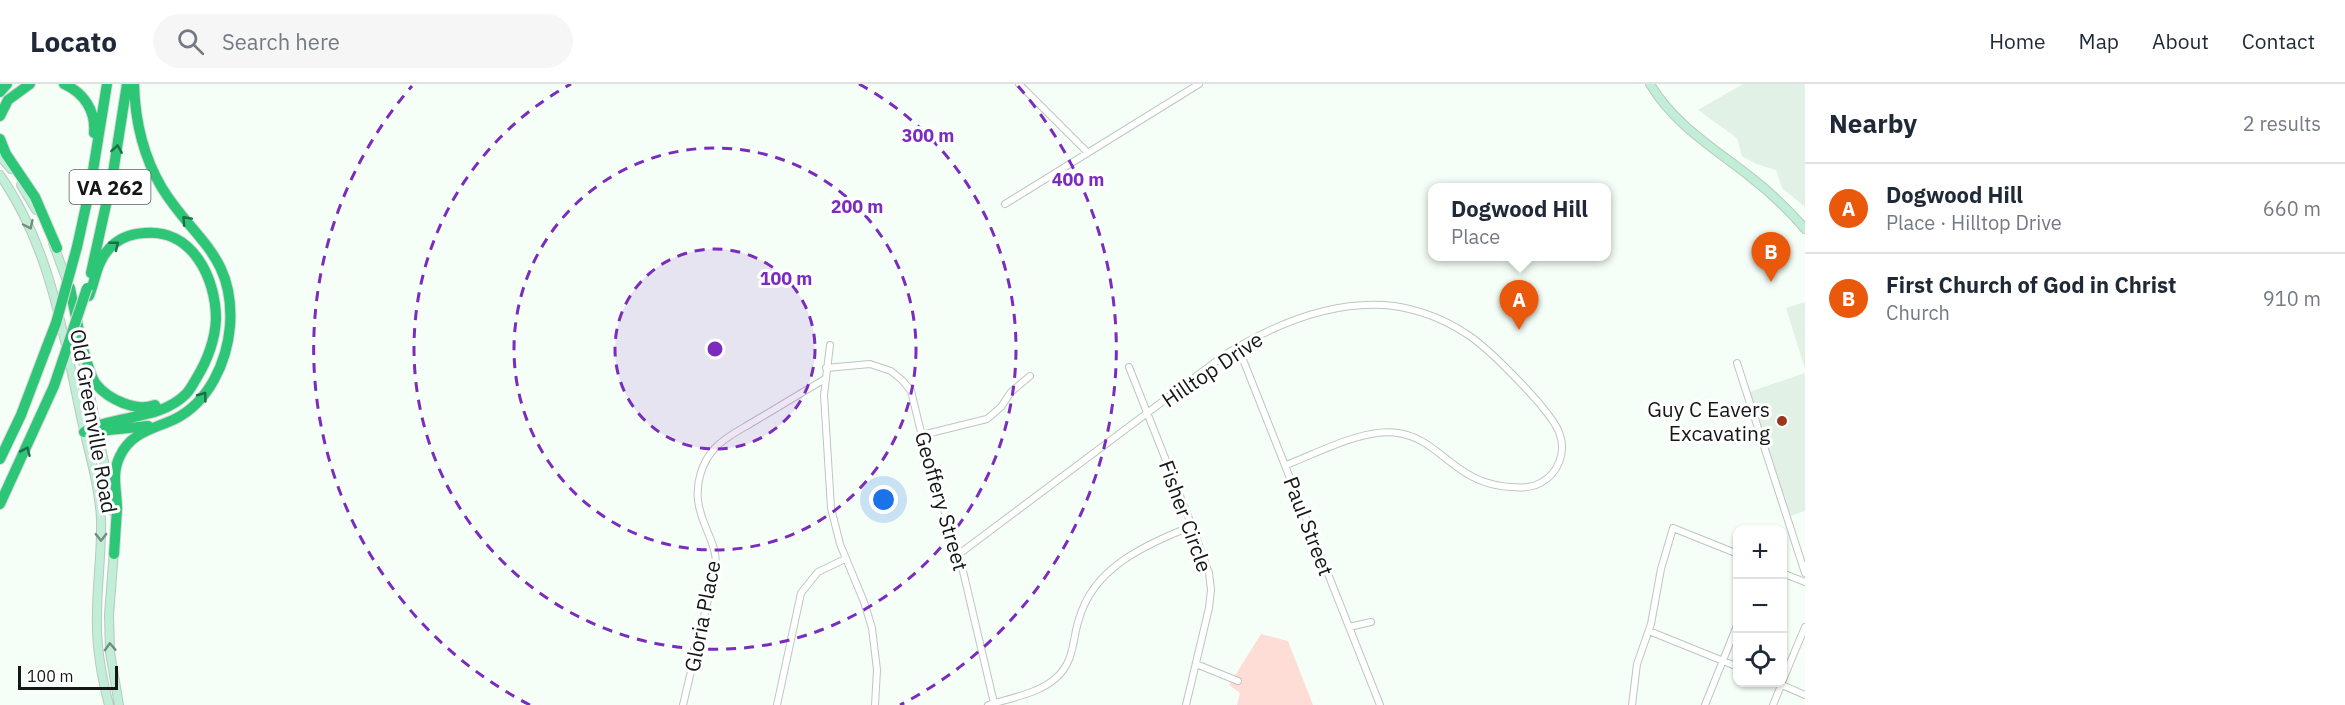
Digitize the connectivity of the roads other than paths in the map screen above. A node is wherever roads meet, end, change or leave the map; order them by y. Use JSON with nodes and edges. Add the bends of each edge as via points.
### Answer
{"nodes":[{"id":1,"x":7,"y":84,"type":"edge"},
{"id":2,"x":30,"y":84,"type":"edge"},
{"id":3,"x":64,"y":84,"type":"edge"},
{"id":4,"x":107,"y":84,"type":"edge"},
{"id":5,"x":127,"y":84,"type":"edge"},
{"id":6,"x":134,"y":84,"type":"edge"},
{"id":7,"x":1019,"y":84,"type":"edge"},
{"id":8,"x":1199,"y":84,"type":"edge"},
{"id":9,"x":1650,"y":84,"type":"edge"},
{"id":10,"x":3,"y":100,"type":"edge"},
{"id":11,"x":0,"y":116,"type":"edge"},
{"id":12,"x":0,"y":139,"type":"edge"},
{"id":13,"x":1088,"y":153,"type":"junction"},
{"id":14,"x":0,"y":156,"type":"edge"},
{"id":15,"x":0,"y":175,"type":"edge"},
{"id":16,"x":1005,"y":204,"type":"dead end"},
{"id":17,"x":1805,"y":229,"type":"edge"},
{"id":18,"x":81,"y":231,"type":"junction"},
{"id":19,"x":57,"y":248,"type":"junction"},
{"id":20,"x":70,"y":288,"type":"junction"},
{"id":21,"x":88,"y":292,"type":"junction"},
{"id":22,"x":76,"y":326,"type":"junction"},
{"id":23,"x":830,"y":345,"type":"dead end"},
{"id":24,"x":1238,"y":347,"type":"junction"},
{"id":25,"x":1737,"y":363,"type":"dead end"},
{"id":26,"x":1129,"y":367,"type":"dead end"},
{"id":27,"x":826,"y":368,"type":"junction"},
{"id":28,"x":200,"y":372,"type":"junction"},
{"id":29,"x":1030,"y":376,"type":"dead end"},
{"id":30,"x":825,"y":379,"type":"junction"},
{"id":31,"x":1147,"y":413,"type":"junction"},
{"id":32,"x":154,"y":426,"type":"junction"},
{"id":33,"x":96,"y":429,"type":"junction"},
{"id":34,"x":84,"y":432,"type":"junction"},
{"id":35,"x":922,"y":435,"type":"junction"},
{"id":36,"x":0,"y":459,"type":"edge"},
{"id":37,"x":1286,"y":465,"type":"junction"},
{"id":38,"x":0,"y":504,"type":"edge"},
{"id":39,"x":1192,"y":526,"type":"junction"},
{"id":40,"x":1733,"y":552,"type":"edge"},
{"id":41,"x":114,"y":554,"type":"junction"},
{"id":42,"x":958,"y":555,"type":"junction"},
{"id":43,"x":845,"y":559,"type":"junction"},
{"id":44,"x":1805,"y":573,"type":"edge"},
{"id":45,"x":1787,"y":575,"type":"edge"},
{"id":46,"x":1805,"y":582,"type":"edge"},
{"id":47,"x":1371,"y":622,"type":"dead end"},
{"id":48,"x":1349,"y":627,"type":"junction"},
{"id":49,"x":1805,"y":627,"type":"edge"},
{"id":50,"x":1649,"y":631,"type":"junction"},
{"id":51,"x":1733,"y":633,"type":"edge"},
{"id":52,"x":1722,"y":660,"type":"junction"},
{"id":53,"x":1196,"y":664,"type":"junction"},
{"id":54,"x":1733,"y":665,"type":"edge"},
{"id":55,"x":1787,"y":667,"type":"edge"},
{"id":56,"x":1238,"y":681,"type":"dead end"},
{"id":57,"x":1787,"y":686,"type":"edge"},
{"id":58,"x":1779,"y":687,"type":"edge"},
{"id":59,"x":1805,"y":694,"type":"edge"},
{"id":60,"x":991,"y":704,"type":"edge"},
{"id":61,"x":109,"y":705,"type":"edge"},
{"id":62,"x":119,"y":705,"type":"edge"},
{"id":63,"x":683,"y":705,"type":"edge"},
{"id":64,"x":777,"y":705,"type":"edge"},
{"id":65,"x":875,"y":705,"type":"edge"},
{"id":66,"x":1186,"y":705,"type":"edge"},
{"id":67,"x":1380,"y":705,"type":"edge"},
{"id":68,"x":1632,"y":705,"type":"edge"},
{"id":69,"x":1705,"y":705,"type":"edge"},
{"id":70,"x":1773,"y":705,"type":"edge"}],
"edges":[{"from":1,"to":10,"type":"highway"},
{"from":2,"to":10,"type":"highway"},
{"from":3,"to":18,"type":"highway","via":[[83,97],[95,122]]},
{"from":4,"to":18,"type":"highway","number":"VA 262"},
{"from":21,"to":5,"type":"highway","number":"VA 262","one_way":true},
{"from":32,"to":6,"type":"highway","one_way":true,"via":[[185,414],[206,393],[223,361],[230,316],[227,286],[217,260],[173,204],[147,158],[137,121]]},
{"from":7,"to":13,"type":"street"},
{"from":8,"to":13,"type":"street"},
{"from":9,"to":17,"type":"main road","via":[[1684,125],[1761,186]]},
{"from":10,"to":11,"type":"highway"},
{"from":12,"to":19,"type":"highway","via":[[35,197]]},
{"from":13,"to":16,"type":"street"},
{"from":14,"to":19,"type":"main road","name":"Old Greenville Road"},
{"from":15,"to":34,"type":"main road","name":"Old Greenville Road","one_way":true,"via":[[32,230],[48,275],[64,331]]},
{"from":18,"to":36,"type":"highway","number":"VA 262","bridge":true,"via":[[56,323]]},
{"from":19,"to":20,"type":"main road","name":"Old Greenville Road"},
{"from":20,"to":22,"type":"highway"},
{"from":20,"to":33,"type":"main road","name":"Old Greenville Road"},
{"from":21,"to":22,"type":"highway","bridge":true},
{"from":21,"to":28,"type":"highway","one_way":true,"via":[[103,256],[122,238],[156,232],[184,242],[198,258],[209,281],[216,320]]},
{"from":22,"to":28,"type":"highway","via":[[95,383],[117,400],[146,408],[184,389]]},
{"from":38,"to":22,"type":"highway","one_way":true,"bridge":true,"via":[[54,386]]},
{"from":23,"to":27,"type":"street"},
{"from":24,"to":31,"type":"street","name":"Hilltop Drive"},
{"from":24,"to":37,"type":"street","name":"Paul Street"},
{"from":24,"to":37,"type":"street","name":"Hilltop Drive","via":[[1289,323],[1339,308],[1382,305],[1421,312],[1456,327],[1482,345],[1557,428],[1562,443],[1559,462],[1551,475],[1521,488],[1478,479],[1424,442],[1392,433],[1362,437]]},
{"from":25,"to":44,"type":"street"},
{"from":26,"to":31,"type":"street","name":"Fisher Circle"},
{"from":27,"to":30,"type":"street"},
{"from":27,"to":35,"type":"street","name":"Geoffery Street","via":[[870,364],[891,371],[914,398]]},
{"from":28,"to":33,"type":"highway","via":[[187,394],[174,403]]},
{"from":29,"to":35,"type":"street","via":[[987,419]]},
{"from":30,"to":43,"type":"street","via":[[831,508]]},
{"from":30,"to":63,"type":"street","name":"Gloria Place","via":[[734,433],[716,446],[704,465],[698,500],[716,566]]},
{"from":31,"to":39,"type":"street","name":"Fisher Circle"},
{"from":31,"to":42,"type":"street","name":"Hilltop Drive"},
{"from":32,"to":33,"type":"highway"},
{"from":32,"to":41,"type":"highway","via":[[131,441],[116,466]]},
{"from":33,"to":34,"type":"highway"},
{"from":33,"to":41,"type":"main road","name":"Old Greenville Road","via":[[112,506]]},
{"from":34,"to":61,"type":"main road","name":"Old Greenville Road","one_way":true,"via":[[100,516],[97,638]]},
{"from":35,"to":42,"type":"street","name":"Geoffery Street"},
{"from":37,"to":48,"type":"street","name":"Paul Street"},
{"from":39,"to":53,"type":"street","name":"Fisher Circle","via":[[1211,590]]},
{"from":39,"to":60,"type":"street","via":[[1139,549],[1105,575],[1085,604],[1071,657],[1055,679],[1033,691]]},
{"from":40,"to":50,"type":"street","via":[[1673,528]]},
{"from":62,"to":41,"type":"main road","name":"Old Greenville Road","one_way":true,"via":[[110,652]]},
{"from":42,"to":60,"type":"street","name":"Geoffery Street"},
{"from":43,"to":64,"type":"street","via":[[818,572],[801,593]]},
{"from":43,"to":65,"type":"street","via":[[872,628],[877,670]]},
{"from":45,"to":46,"type":"street"},
{"from":47,"to":48,"type":"street"},
{"from":48,"to":67,"type":"street","name":"Paul Street"},
{"from":49,"to":55,"type":"street"},
{"from":50,"to":52,"type":"street"},
{"from":50,"to":68,"type":"street","via":[[1638,662]]},
{"from":51,"to":52,"type":"street"},
{"from":52,"to":54,"type":"street"},
{"from":52,"to":69,"type":"street"},
{"from":53,"to":56,"type":"street"},
{"from":53,"to":66,"type":"street","name":"Fisher Circle"},
{"from":57,"to":59,"type":"street"},
{"from":58,"to":70,"type":"street"}]}
